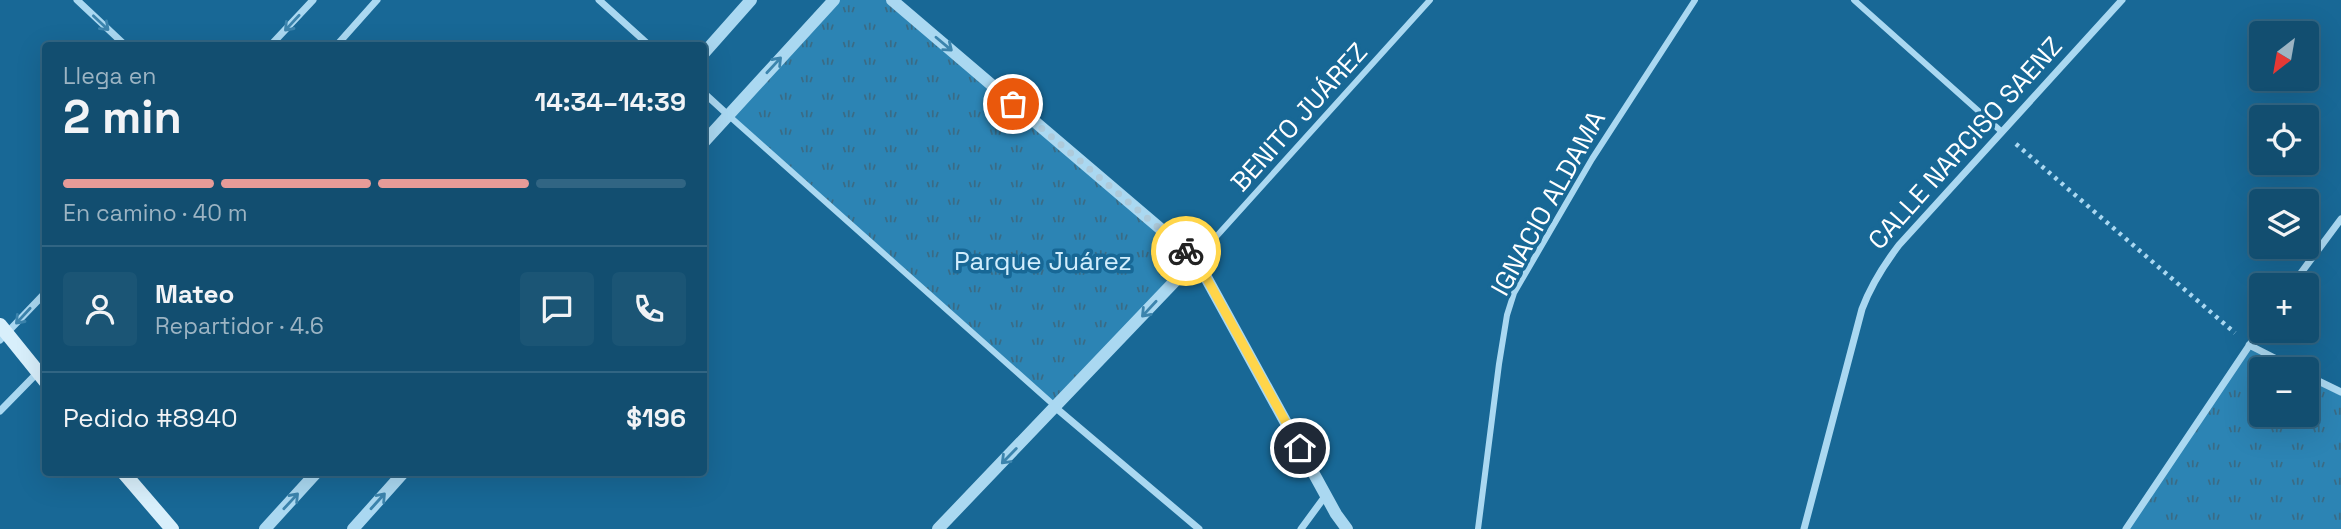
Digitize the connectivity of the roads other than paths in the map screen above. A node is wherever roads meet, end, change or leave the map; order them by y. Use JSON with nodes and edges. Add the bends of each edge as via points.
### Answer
{"nodes":[{"id":1,"x":77,"y":0,"type":"edge"},
{"id":2,"x":313,"y":0,"type":"edge"},
{"id":3,"x":377,"y":0,"type":"edge"},
{"id":4,"x":599,"y":0,"type":"edge"},
{"id":5,"x":751,"y":0,"type":"edge"},
{"id":6,"x":834,"y":0,"type":"edge"},
{"id":7,"x":892,"y":0,"type":"edge"},
{"id":8,"x":1430,"y":0,"type":"edge"},
{"id":9,"x":1695,"y":0,"type":"edge"},
{"id":10,"x":1854,"y":0,"type":"edge"},
{"id":11,"x":2122,"y":0,"type":"edge"},
{"id":12,"x":122,"y":42,"type":"edge"},
{"id":13,"x":275,"y":42,"type":"edge"},
{"id":14,"x":340,"y":42,"type":"edge"},
{"id":15,"x":646,"y":42,"type":"edge"},
{"id":16,"x":707,"y":50,"type":"edge"},
{"id":17,"x":707,"y":96,"type":"edge"},
{"id":18,"x":728,"y":115,"type":"junction"},
{"id":19,"x":2002,"y":132,"type":"junction"},
{"id":20,"x":707,"y":139,"type":"edge"},
{"id":21,"x":2341,"y":219,"type":"edge"},
{"id":22,"x":1196,"y":259,"type":"junction"},
{"id":23,"x":2301,"y":273,"type":"edge"},
{"id":24,"x":42,"y":296,"type":"edge"},
{"id":25,"x":2,"y":333,"type":"edge"},
{"id":26,"x":2249,"y":345,"type":"joint"},
{"id":27,"x":2272,"y":357,"type":"edge"},
{"id":28,"x":42,"y":372,"type":"edge"},
{"id":29,"x":42,"y":374,"type":"edge"},
{"id":30,"x":2319,"y":381,"type":"edge"},
{"id":31,"x":2341,"y":392,"type":"edge"},
{"id":32,"x":1056,"y":408,"type":"junction"},
{"id":33,"x":0,"y":411,"type":"edge"},
{"id":34,"x":126,"y":476,"type":"edge"},
{"id":35,"x":313,"y":476,"type":"edge"},
{"id":36,"x":400,"y":476,"type":"edge"},
{"id":37,"x":1326,"y":495,"type":"junction"},
{"id":38,"x":172,"y":529,"type":"edge"},
{"id":39,"x":265,"y":529,"type":"edge"},
{"id":40,"x":353,"y":529,"type":"edge"},
{"id":41,"x":938,"y":529,"type":"edge"},
{"id":42,"x":1199,"y":529,"type":"edge"},
{"id":43,"x":1301,"y":529,"type":"edge"},
{"id":44,"x":1348,"y":529,"type":"edge"},
{"id":45,"x":1478,"y":529,"type":"edge"},
{"id":46,"x":1804,"y":529,"type":"edge"},
{"id":47,"x":2126,"y":529,"type":"edge"}],
"edges":[{"from":1,"to":12,"type":"street","one_way":true},
{"from":2,"to":13,"type":"street","one_way":true},
{"from":3,"to":14,"type":"street"},
{"from":4,"to":15,"type":"street"},
{"from":5,"to":16,"type":"street"},
{"from":18,"to":6,"type":"street","one_way":true},
{"from":7,"to":22,"type":"street","one_way":true},
{"from":8,"to":22,"type":"street","name":"BENITO JUÁREZ"},
{"from":9,"to":45,"type":"street","name":"IGNACIO ALDAMA","via":[[1598,149],[1514,293],[1499,364]]},
{"from":10,"to":19,"type":"street"},
{"from":11,"to":19,"type":"street","name":"CALLE NARCISO SAENZ"},
{"from":17,"to":18,"type":"street"},
{"from":18,"to":20,"type":"street"},
{"from":18,"to":32,"type":"street"},
{"from":19,"to":46,"type":"street","name":"CALLE NARCISO SAENZ","via":[[1899,245],[1870,288]]},
{"from":21,"to":23,"type":"street"},
{"from":22,"to":32,"type":"street","one_way":true},
{"from":22,"to":37,"type":"street"},
{"from":24,"to":25,"type":"street","one_way":true},
{"from":25,"to":28,"type":"main road"},
{"from":26,"to":27,"type":"street"},
{"from":26,"to":47,"type":"street"},
{"from":29,"to":33,"type":"street"},
{"from":30,"to":31,"type":"street"},
{"from":32,"to":41,"type":"street","one_way":true},
{"from":32,"to":42,"type":"street"},
{"from":34,"to":38,"type":"main road"},
{"from":39,"to":35,"type":"street","one_way":true},
{"from":40,"to":36,"type":"street","one_way":true},
{"from":37,"to":43,"type":"street"},
{"from":37,"to":44,"type":"street"}]}
